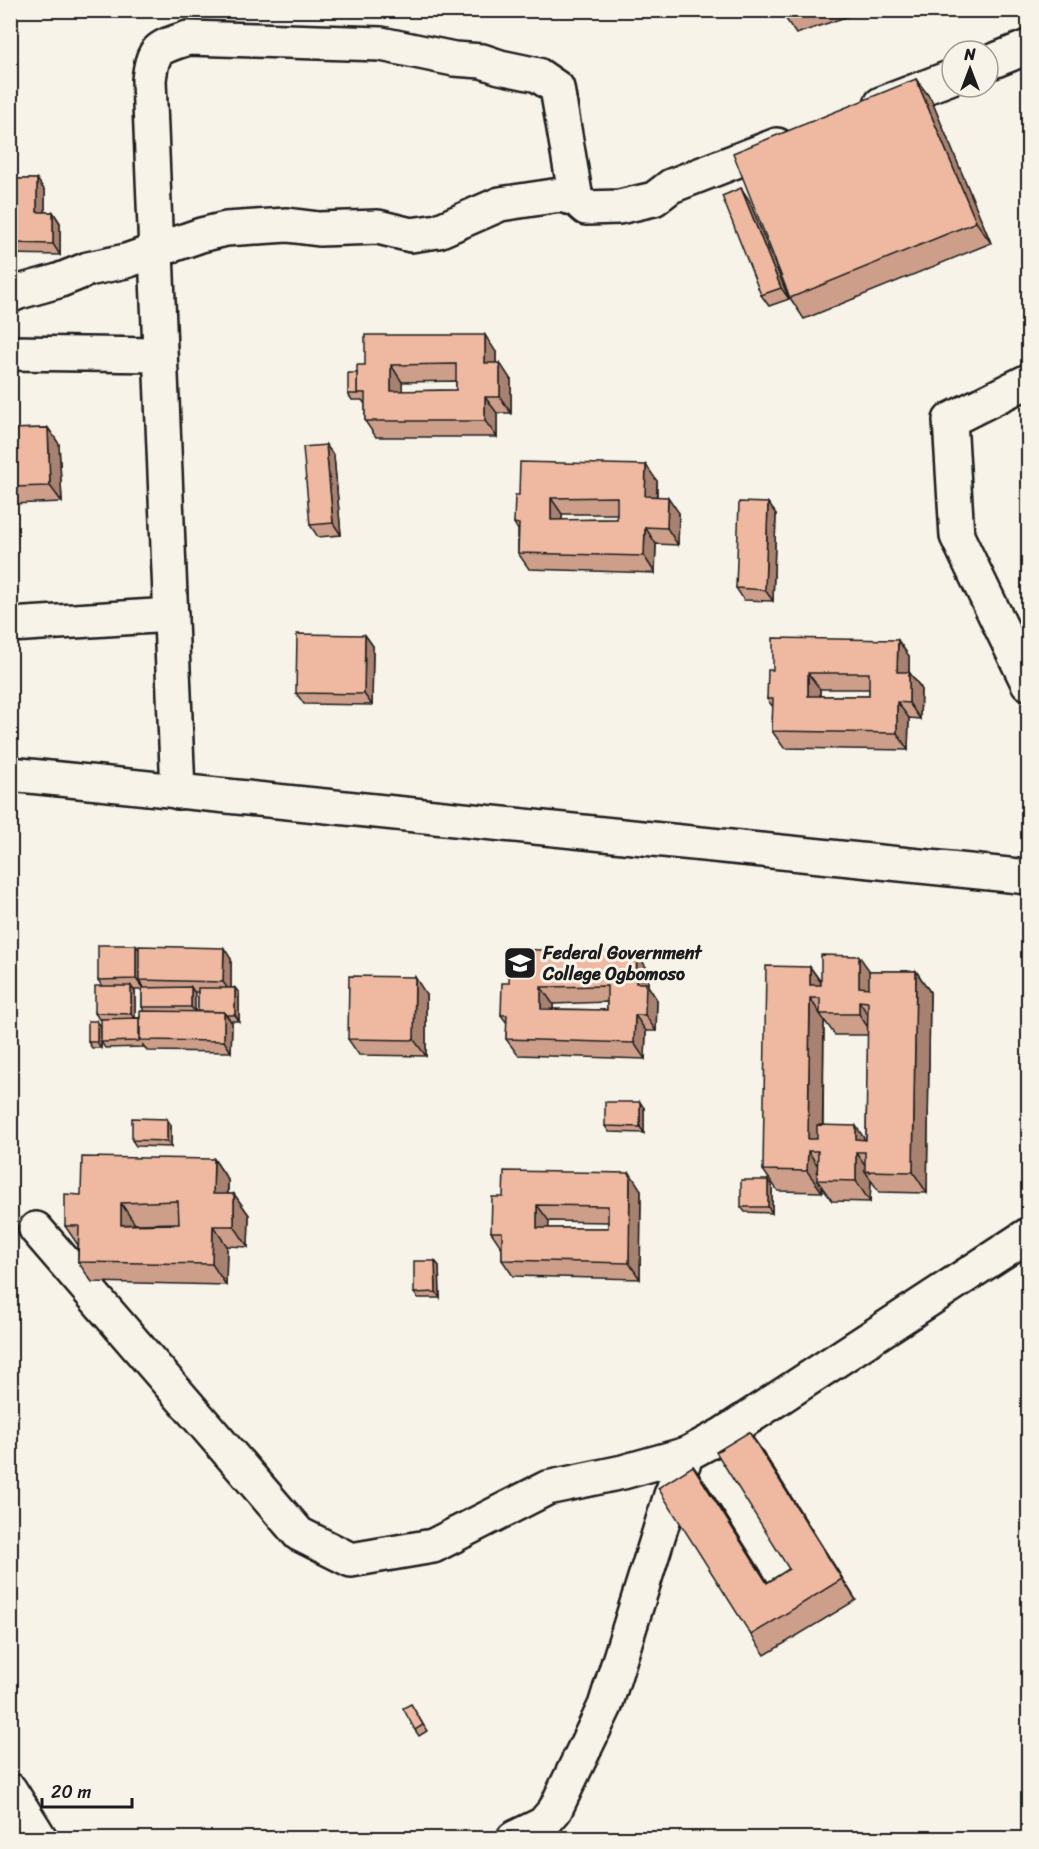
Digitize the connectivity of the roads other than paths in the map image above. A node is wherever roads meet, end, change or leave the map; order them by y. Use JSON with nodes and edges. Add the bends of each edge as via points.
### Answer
{"nodes":[{"id":1,"x":1029,"y":47,"type":"edge"},
{"id":2,"x":1000,"y":58,"type":"edge"},
{"id":3,"x":940,"y":82,"type":"edge"},
{"id":4,"x":855,"y":115,"type":"edge"},
{"id":5,"x":801,"y":136,"type":"edge"},
{"id":6,"x":576,"y":199,"type":"junction"},
{"id":7,"x":156,"y":250,"type":"junction"},
{"id":8,"x":10,"y":297,"type":"edge"},
{"id":9,"x":16,"y":347,"type":"edge"},
{"id":10,"x":160,"y":355,"type":"junction"},
{"id":11,"x":1029,"y":381,"type":"edge"},
{"id":12,"x":171,"y":615,"type":"junction"},
{"id":13,"x":10,"y":625,"type":"edge"},
{"id":14,"x":1029,"y":683,"type":"edge"},
{"id":15,"x":10,"y":774,"type":"edge"},
{"id":16,"x":178,"y":792,"type":"junction"},
{"id":17,"x":1029,"y":877,"type":"edge"},
{"id":18,"x":36,"y":1229,"type":"dead end"},
{"id":19,"x":1029,"y":1235,"type":"edge"},
{"id":20,"x":687,"y":1454,"type":"junction"},
{"id":21,"x":10,"y":1790,"type":"edge"},
{"id":22,"x":40,"y":1839,"type":"edge"},
{"id":23,"x":514,"y":1839,"type":"edge"}],
"edges":[{"from":1,"to":2,"type":"street"},
{"from":3,"to":4,"type":"street"},
{"from":5,"to":6,"type":"street","via":[[671,186],[654,199],[620,207],[586,208]]},
{"from":6,"to":7,"type":"street","via":[[560,195],[500,204],[438,231],[411,235],[378,227],[319,229],[287,225],[226,229]]},
{"from":6,"to":7,"type":"street","via":[[557,88],[538,75],[381,44],[188,38],[162,47],[152,59],[149,80]]},
{"from":7,"to":8,"type":"street"},
{"from":7,"to":10,"type":"street"},
{"from":9,"to":10,"type":"street"},
{"from":10,"to":12,"type":"street"},
{"from":11,"to":14,"type":"street","via":[[950,420],[957,536]]},
{"from":12,"to":13,"type":"street"},
{"from":12,"to":16,"type":"street"},
{"from":15,"to":16,"type":"street"},
{"from":16,"to":17,"type":"street"},
{"from":18,"to":20,"type":"street","via":[[299,1534],[351,1560],[433,1546],[547,1488]]},
{"from":19,"to":20,"type":"street"},
{"from":20,"to":23,"type":"street","via":[[605,1706],[555,1810],[543,1824]]},
{"from":21,"to":22,"type":"street"}]}
